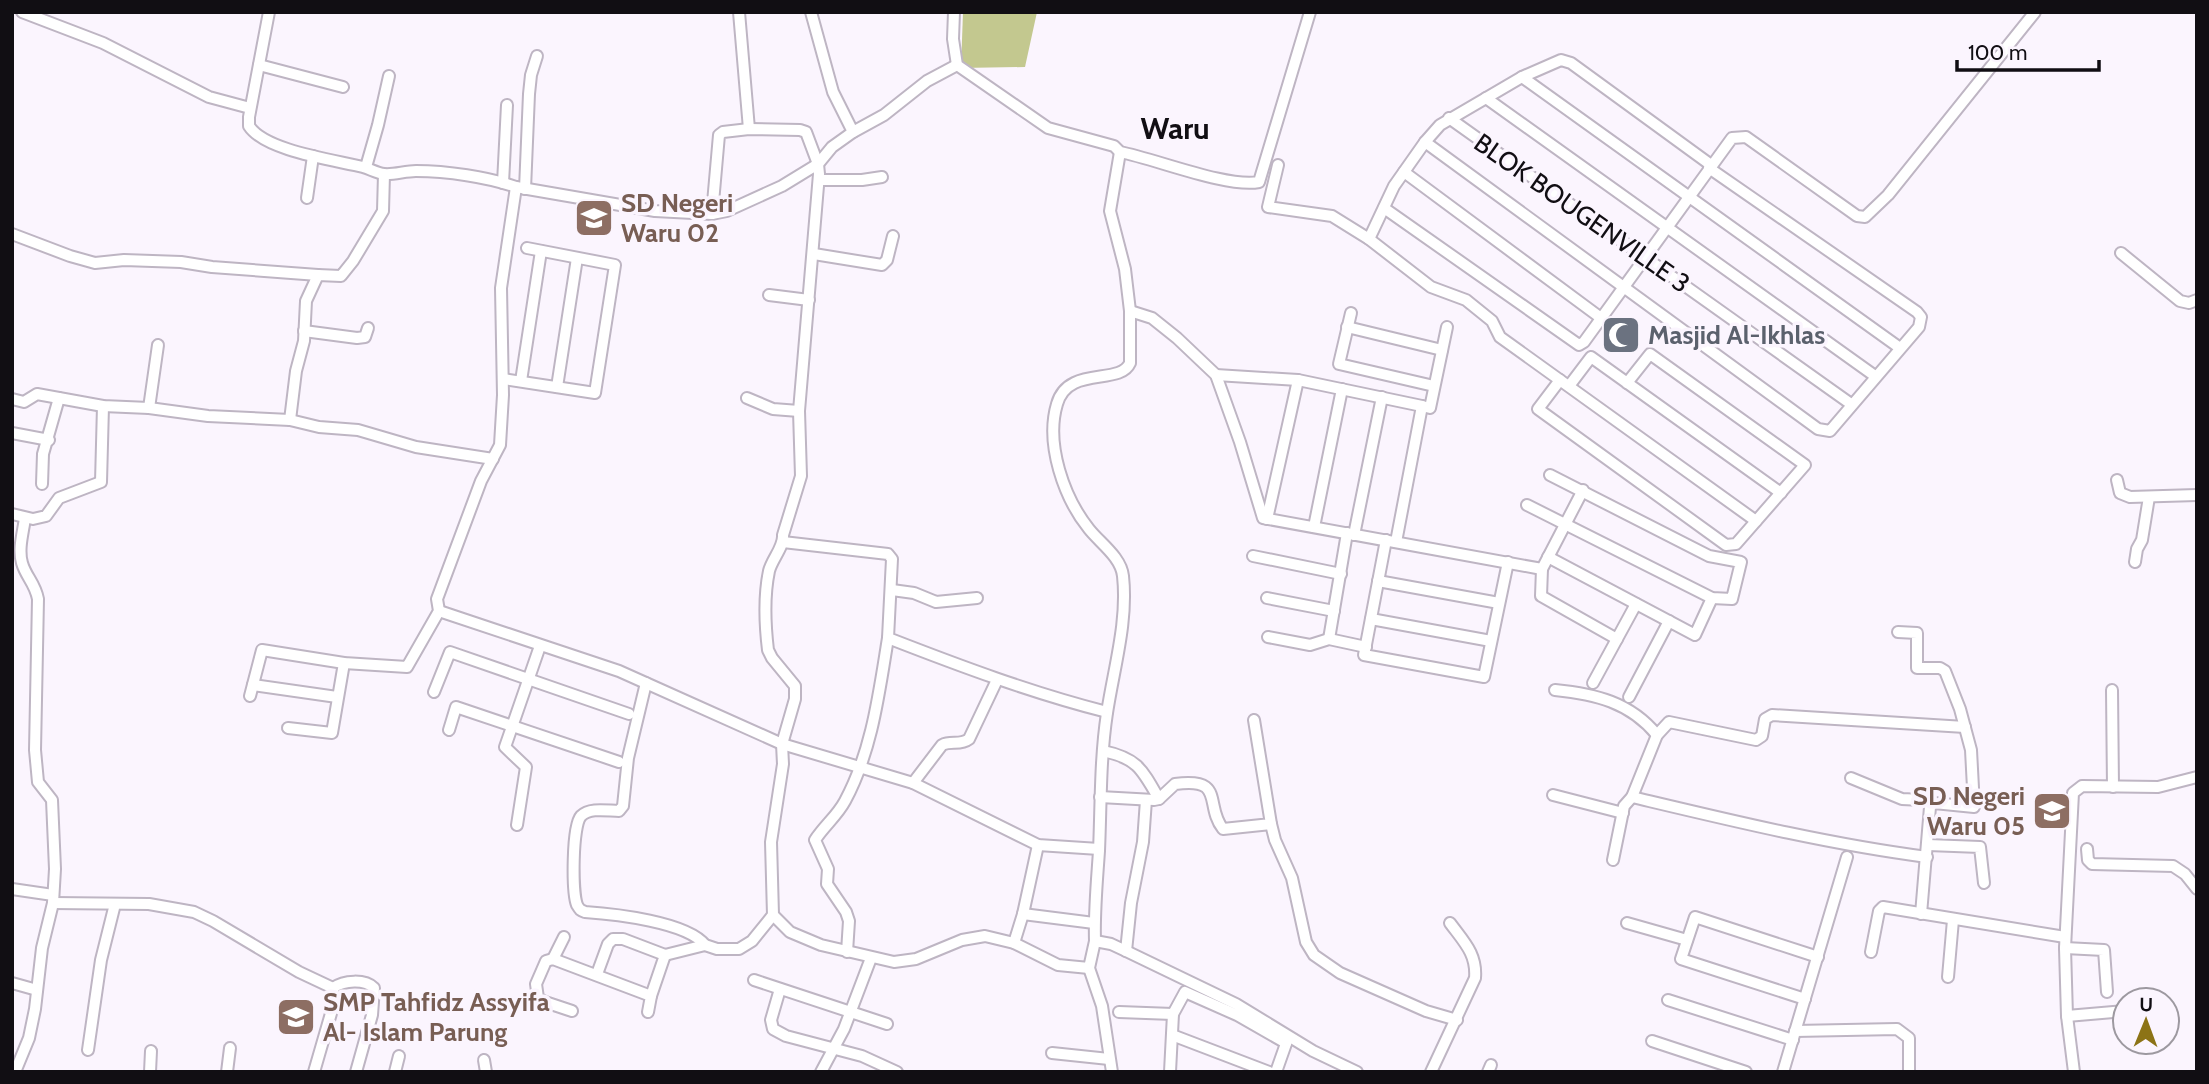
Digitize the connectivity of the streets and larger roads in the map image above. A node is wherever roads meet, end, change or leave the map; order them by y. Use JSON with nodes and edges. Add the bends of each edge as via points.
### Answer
{"nodes":[{"id":1,"x":22,"y":12,"type":"edge"},
{"id":2,"x":269,"y":12,"type":"edge"},
{"id":3,"x":739,"y":12,"type":"edge"},
{"id":4,"x":811,"y":12,"type":"edge"},
{"id":5,"x":954,"y":12,"type":"edge"},
{"id":6,"x":1310,"y":12,"type":"edge"},
{"id":7,"x":2035,"y":12,"type":"edge"},
{"id":8,"x":45,"y":16,"type":"edge"},
{"id":9,"x":537,"y":56,"type":"dead end"},
{"id":10,"x":260,"y":65,"type":"junction"},
{"id":11,"x":957,"y":65,"type":"junction"},
{"id":12,"x":388,"y":76,"type":"dead end"},
{"id":13,"x":1522,"y":77,"type":"junction"},
{"id":14,"x":343,"y":87,"type":"dead end"},
{"id":15,"x":1486,"y":98,"type":"junction"},
{"id":16,"x":507,"y":105,"type":"dead end"},
{"id":17,"x":250,"y":108,"type":"junction"},
{"id":18,"x":1449,"y":118,"type":"junction"},
{"id":19,"x":749,"y":129,"type":"junction"},
{"id":20,"x":853,"y":132,"type":"junction"},
{"id":21,"x":1425,"y":142,"type":"junction"},
{"id":22,"x":1120,"y":152,"type":"junction"},
{"id":23,"x":313,"y":156,"type":"junction"},
{"id":24,"x":818,"y":164,"type":"junction"},
{"id":25,"x":1278,"y":165,"type":"dead end"},
{"id":26,"x":366,"y":167,"type":"junction"},
{"id":27,"x":1710,"y":167,"type":"junction"},
{"id":28,"x":1404,"y":172,"type":"junction"},
{"id":29,"x":384,"y":174,"type":"junction"},
{"id":30,"x":882,"y":177,"type":"dead end"},
{"id":31,"x":819,"y":180,"type":"junction"},
{"id":32,"x":503,"y":183,"type":"junction"},
{"id":33,"x":521,"y":188,"type":"junction"},
{"id":34,"x":1689,"y":197,"type":"junction"},
{"id":35,"x":307,"y":198,"type":"dead end"},
{"id":36,"x":1384,"y":208,"type":"junction"},
{"id":37,"x":712,"y":214,"type":"junction"},
{"id":38,"x":1668,"y":226,"type":"junction"},
{"id":39,"x":12,"y":234,"type":"edge"},
{"id":40,"x":893,"y":236,"type":"dead end"},
{"id":41,"x":1369,"y":239,"type":"junction"},
{"id":42,"x":527,"y":248,"type":"dead end"},
{"id":43,"x":541,"y":251,"type":"junction"},
{"id":44,"x":2121,"y":253,"type":"dead end"},
{"id":45,"x":814,"y":254,"type":"junction"},
{"id":46,"x":1645,"y":257,"type":"junction"},
{"id":47,"x":577,"y":258,"type":"junction"},
{"id":48,"x":318,"y":275,"type":"junction"},
{"id":49,"x":1624,"y":287,"type":"junction"},
{"id":50,"x":769,"y":295,"type":"dead end"},
{"id":51,"x":809,"y":300,"type":"junction"},
{"id":52,"x":2197,"y":300,"type":"edge"},
{"id":53,"x":1130,"y":312,"type":"junction"},
{"id":54,"x":1351,"y":313,"type":"dead end"},
{"id":55,"x":1601,"y":318,"type":"junction"},
{"id":56,"x":1347,"y":327,"type":"junction"},
{"id":57,"x":1447,"y":327,"type":"dead end"},
{"id":58,"x":368,"y":328,"type":"dead end"},
{"id":59,"x":304,"y":331,"type":"junction"},
{"id":60,"x":158,"y":345,"type":"dead end"},
{"id":61,"x":1900,"y":348,"type":"junction"},
{"id":62,"x":1442,"y":351,"type":"junction"},
{"id":63,"x":1216,"y":375,"type":"junction"},
{"id":64,"x":1875,"y":376,"type":"junction"},
{"id":65,"x":503,"y":379,"type":"junction"},
{"id":66,"x":1298,"y":380,"type":"junction"},
{"id":67,"x":520,"y":381,"type":"junction"},
{"id":68,"x":1564,"y":383,"type":"junction"},
{"id":69,"x":1627,"y":383,"type":"junction"},
{"id":70,"x":1434,"y":386,"type":"junction"},
{"id":71,"x":557,"y":387,"type":"junction"},
{"id":72,"x":1342,"y":389,"type":"junction"},
{"id":73,"x":1382,"y":397,"type":"junction"},
{"id":74,"x":59,"y":398,"type":"junction"},
{"id":75,"x":747,"y":398,"type":"dead end"},
{"id":76,"x":12,"y":399,"type":"edge"},
{"id":77,"x":1851,"y":404,"type":"junction"},
{"id":78,"x":103,"y":406,"type":"junction"},
{"id":79,"x":1422,"y":406,"type":"junction"},
{"id":80,"x":149,"y":408,"type":"junction"},
{"id":81,"x":799,"y":411,"type":"junction"},
{"id":82,"x":290,"y":420,"type":"junction"},
{"id":83,"x":12,"y":433,"type":"edge"},
{"id":84,"x":49,"y":440,"type":"junction"},
{"id":85,"x":493,"y":459,"type":"junction"},
{"id":86,"x":1550,"y":475,"type":"dead end"},
{"id":87,"x":2117,"y":480,"type":"dead end"},
{"id":88,"x":42,"y":484,"type":"dead end"},
{"id":89,"x":1583,"y":490,"type":"junction"},
{"id":90,"x":1781,"y":493,"type":"junction"},
{"id":91,"x":2197,"y":495,"type":"edge"},
{"id":92,"x":2149,"y":497,"type":"junction"},
{"id":93,"x":1527,"y":505,"type":"dead end"},
{"id":94,"x":12,"y":514,"type":"edge"},
{"id":95,"x":25,"y":518,"type":"junction"},
{"id":96,"x":1267,"y":519,"type":"junction"},
{"id":97,"x":1756,"y":521,"type":"junction"},
{"id":98,"x":1565,"y":524,"type":"junction"},
{"id":99,"x":1314,"y":527,"type":"junction"},
{"id":100,"x":1351,"y":534,"type":"junction"},
{"id":101,"x":1391,"y":541,"type":"junction"},
{"id":102,"x":783,"y":542,"type":"junction"},
{"id":103,"x":1253,"y":556,"type":"dead end"},
{"id":104,"x":1548,"y":557,"type":"junction"},
{"id":105,"x":1508,"y":562,"type":"junction"},
{"id":106,"x":2136,"y":562,"type":"dead end"},
{"id":107,"x":1542,"y":569,"type":"junction"},
{"id":108,"x":1340,"y":574,"type":"junction"},
{"id":109,"x":1378,"y":581,"type":"junction"},
{"id":110,"x":892,"y":590,"type":"junction"},
{"id":111,"x":977,"y":598,"type":"dead end"},
{"id":112,"x":1267,"y":598,"type":"dead end"},
{"id":113,"x":1712,"y":598,"type":"junction"},
{"id":114,"x":1499,"y":603,"type":"junction"},
{"id":115,"x":1636,"y":604,"type":"junction"},
{"id":116,"x":439,"y":611,"type":"junction"},
{"id":117,"x":1334,"y":611,"type":"junction"},
{"id":118,"x":1371,"y":618,"type":"junction"},
{"id":119,"x":1669,"y":621,"type":"junction"},
{"id":120,"x":1898,"y":632,"type":"dead end"},
{"id":121,"x":1268,"y":637,"type":"dead end"},
{"id":122,"x":888,"y":638,"type":"junction"},
{"id":123,"x":1329,"y":639,"type":"junction"},
{"id":124,"x":1618,"y":639,"type":"junction"},
{"id":125,"x":1491,"y":641,"type":"junction"},
{"id":126,"x":540,"y":646,"type":"junction"},
{"id":127,"x":1366,"y":647,"type":"junction"},
{"id":128,"x":344,"y":663,"type":"junction"},
{"id":129,"x":528,"y":679,"type":"junction"},
{"id":130,"x":997,"y":680,"type":"junction"},
{"id":131,"x":646,"y":682,"type":"junction"},
{"id":132,"x":1594,"y":683,"type":"dead end"},
{"id":133,"x":253,"y":685,"type":"junction"},
{"id":134,"x":1555,"y":690,"type":"dead end"},
{"id":135,"x":2112,"y":690,"type":"dead end"},
{"id":136,"x":435,"y":692,"type":"dead end"},
{"id":137,"x":250,"y":696,"type":"dead end"},
{"id":138,"x":337,"y":697,"type":"junction"},
{"id":139,"x":1629,"y":697,"type":"dead end"},
{"id":140,"x":1107,"y":712,"type":"junction"},
{"id":141,"x":629,"y":714,"type":"dead end"},
{"id":142,"x":1254,"y":720,"type":"dead end"},
{"id":143,"x":513,"y":725,"type":"junction"},
{"id":144,"x":1965,"y":727,"type":"junction"},
{"id":145,"x":288,"y":728,"type":"dead end"},
{"id":146,"x":449,"y":730,"type":"dead end"},
{"id":147,"x":1657,"y":735,"type":"junction"},
{"id":148,"x":782,"y":744,"type":"junction"},
{"id":149,"x":1103,"y":751,"type":"junction"},
{"id":150,"x":619,"y":762,"type":"dead end"},
{"id":151,"x":859,"y":768,"type":"junction"},
{"id":152,"x":2197,"y":777,"type":"edge"},
{"id":153,"x":1851,"y":778,"type":"dead end"},
{"id":154,"x":913,"y":783,"type":"junction"},
{"id":155,"x":2113,"y":787,"type":"junction"},
{"id":156,"x":1553,"y":795,"type":"dead end"},
{"id":157,"x":1100,"y":797,"type":"junction"},
{"id":158,"x":1632,"y":797,"type":"junction"},
{"id":159,"x":1159,"y":799,"type":"junction"},
{"id":160,"x":1146,"y":800,"type":"junction"},
{"id":161,"x":1932,"y":804,"type":"junction"},
{"id":162,"x":1623,"y":813,"type":"junction"},
{"id":163,"x":1271,"y":824,"type":"junction"},
{"id":164,"x":517,"y":825,"type":"dead end"},
{"id":165,"x":1038,"y":845,"type":"junction"},
{"id":166,"x":1099,"y":849,"type":"junction"},
{"id":167,"x":2087,"y":849,"type":"dead end"},
{"id":168,"x":1927,"y":851,"type":"junction"},
{"id":169,"x":1847,"y":857,"type":"dead end"},
{"id":170,"x":1614,"y":860,"type":"dead end"},
{"id":171,"x":1984,"y":883,"type":"dead end"},
{"id":172,"x":12,"y":889,"type":"edge"},
{"id":173,"x":2197,"y":889,"type":"edge"},
{"id":174,"x":53,"y":899,"type":"junction"},
{"id":175,"x":114,"y":904,"type":"junction"},
{"id":176,"x":1023,"y":914,"type":"junction"},
{"id":177,"x":1921,"y":914,"type":"junction"},
{"id":178,"x":773,"y":915,"type":"junction"},
{"id":179,"x":1953,"y":920,"type":"junction"},
{"id":180,"x":1094,"y":923,"type":"junction"},
{"id":181,"x":1450,"y":923,"type":"dead end"},
{"id":182,"x":1627,"y":923,"type":"dead end"},
{"id":183,"x":564,"y":937,"type":"dead end"},
{"id":184,"x":1687,"y":940,"type":"junction"},
{"id":185,"x":1095,"y":941,"type":"junction"},
{"id":186,"x":2066,"y":942,"type":"junction"},
{"id":187,"x":1014,"y":943,"type":"junction"},
{"id":188,"x":705,"y":945,"type":"junction"},
{"id":189,"x":847,"y":951,"type":"junction"},
{"id":190,"x":1126,"y":951,"type":"junction"},
{"id":191,"x":1871,"y":952,"type":"dead end"},
{"id":192,"x":665,"y":955,"type":"junction"},
{"id":193,"x":1818,"y":957,"type":"junction"},
{"id":194,"x":871,"y":958,"type":"junction"},
{"id":195,"x":553,"y":959,"type":"junction"},
{"id":196,"x":1089,"y":968,"type":"junction"},
{"id":197,"x":597,"y":974,"type":"junction"},
{"id":198,"x":1948,"y":977,"type":"dead end"},
{"id":199,"x":754,"y":980,"type":"dead end"},
{"id":200,"x":12,"y":983,"type":"edge"},
{"id":201,"x":334,"y":988,"type":"junction"},
{"id":202,"x":780,"y":989,"type":"junction"},
{"id":203,"x":37,"y":990,"type":"junction"},
{"id":204,"x":2107,"y":992,"type":"dead end"},
{"id":205,"x":650,"y":996,"type":"junction"},
{"id":206,"x":1805,"y":999,"type":"junction"},
{"id":207,"x":1668,"y":1000,"type":"dead end"},
{"id":208,"x":572,"y":1011,"type":"dead end"},
{"id":209,"x":850,"y":1011,"type":"junction"},
{"id":210,"x":648,"y":1012,"type":"dead end"},
{"id":211,"x":1119,"y":1012,"type":"dead end"},
{"id":212,"x":2111,"y":1013,"type":"edge"},
{"id":213,"x":1173,"y":1014,"type":"junction"},
{"id":214,"x":2067,"y":1016,"type":"junction"},
{"id":215,"x":1457,"y":1020,"type":"junction"},
{"id":216,"x":887,"y":1024,"type":"dead end"},
{"id":217,"x":1172,"y":1035,"type":"junction"},
{"id":218,"x":1794,"y":1036,"type":"junction"},
{"id":219,"x":1288,"y":1039,"type":"junction"},
{"id":220,"x":1652,"y":1041,"type":"dead end"},
{"id":221,"x":230,"y":1048,"type":"dead end"},
{"id":222,"x":834,"y":1049,"type":"junction"},
{"id":223,"x":88,"y":1050,"type":"dead end"},
{"id":224,"x":151,"y":1051,"type":"dead end"},
{"id":225,"x":1052,"y":1053,"type":"dead end"},
{"id":226,"x":399,"y":1056,"type":"dead end"},
{"id":227,"x":1109,"y":1059,"type":"junction"},
{"id":228,"x":1721,"y":1063,"type":"junction"},
{"id":229,"x":15,"y":1072,"type":"edge"},
{"id":230,"x":150,"y":1072,"type":"edge"},
{"id":231,"x":227,"y":1072,"type":"edge"},
{"id":232,"x":314,"y":1072,"type":"edge"},
{"id":233,"x":356,"y":1072,"type":"edge"},
{"id":234,"x":395,"y":1072,"type":"edge"},
{"id":235,"x":821,"y":1072,"type":"edge"},
{"id":236,"x":897,"y":1072,"type":"edge"},
{"id":237,"x":1112,"y":1072,"type":"edge"},
{"id":238,"x":1170,"y":1072,"type":"edge"},
{"id":239,"x":1269,"y":1072,"type":"edge"},
{"id":240,"x":1276,"y":1072,"type":"edge"},
{"id":241,"x":1357,"y":1072,"type":"edge"},
{"id":242,"x":1431,"y":1072,"type":"edge"},
{"id":243,"x":1734,"y":1072,"type":"edge"},
{"id":244,"x":1746,"y":1072,"type":"edge"},
{"id":245,"x":1783,"y":1072,"type":"edge"},
{"id":246,"x":1909,"y":1072,"type":"edge"},
{"id":247,"x":2074,"y":1072,"type":"edge"}],
"edges":[{"from":1,"to":8,"type":"street"},
{"from":2,"to":10,"type":"street"},
{"from":3,"to":19,"type":"street"},
{"from":4,"to":20,"type":"street","via":[[833,92]]},
{"from":5,"to":11,"type":"street"},
{"from":6,"to":22,"type":"street","via":[[1259,182],[1234,181]]},
{"from":7,"to":27,"type":"street","via":[[1866,217],[1857,216],[1742,135],[1732,138]]},
{"from":8,"to":17,"type":"street","via":[[209,97]]},
{"from":9,"to":33,"type":"street","via":[[531,75]]},
{"from":10,"to":14,"type":"street"},
{"from":10,"to":17,"type":"street"},
{"from":11,"to":20,"type":"street"},
{"from":11,"to":22,"type":"street","via":[[1048,128],[1114,146]]},
{"from":12,"to":26,"type":"street"},
{"from":13,"to":15,"type":"street"},
{"from":13,"to":27,"type":"street","via":[[1566,61]]},
{"from":13,"to":34,"type":"street"},
{"from":15,"to":18,"type":"street"},
{"from":15,"to":38,"type":"street"},
{"from":16,"to":32,"type":"street"},
{"from":17,"to":23,"type":"street","via":[[253,132]]},
{"from":18,"to":21,"type":"street"},
{"from":18,"to":46,"type":"street","name":"BLOK BOUGENVILLE 3"},
{"from":19,"to":24,"type":"street","via":[[803,130]]},
{"from":19,"to":37,"type":"street","via":[[719,135]]},
{"from":20,"to":24,"type":"street"},
{"from":21,"to":28,"type":"street"},
{"from":21,"to":49,"type":"street"},
{"from":22,"to":53,"type":"street","via":[[1110,211]]},
{"from":23,"to":26,"type":"street"},
{"from":23,"to":35,"type":"street"},
{"from":24,"to":31,"type":"street"},
{"from":24,"to":37,"type":"street","via":[[761,196]]},
{"from":25,"to":41,"type":"street","via":[[1268,207],[1332,216]]},
{"from":26,"to":29,"type":"street"},
{"from":27,"to":34,"type":"street"},
{"from":27,"to":61,"type":"street","via":[[1917,312],[1919,327]]},
{"from":28,"to":36,"type":"street"},
{"from":28,"to":55,"type":"street"},
{"from":29,"to":32,"type":"street","via":[[429,172]]},
{"from":29,"to":48,"type":"street","via":[[383,211],[354,261],[341,276]]},
{"from":30,"to":31,"type":"street"},
{"from":31,"to":45,"type":"street"},
{"from":32,"to":33,"type":"street"},
{"from":33,"to":37,"type":"street","via":[[655,212]]},
{"from":33,"to":65,"type":"street","via":[[501,288]]},
{"from":34,"to":38,"type":"street"},
{"from":34,"to":61,"type":"street"},
{"from":36,"to":41,"type":"street"},
{"from":36,"to":55,"type":"street","via":[[1579,345]]},
{"from":38,"to":46,"type":"street"},
{"from":38,"to":64,"type":"street"},
{"from":39,"to":48,"type":"street","via":[[95,263],[181,262]]},
{"from":40,"to":45,"type":"street","via":[[882,265]]},
{"from":41,"to":68,"type":"street","via":[[1431,287],[1466,300],[1492,321],[1500,337]]},
{"from":42,"to":43,"type":"street"},
{"from":43,"to":47,"type":"street"},
{"from":43,"to":67,"type":"street"},
{"from":44,"to":52,"type":"street","via":[[2180,301]]},
{"from":45,"to":51,"type":"street"},
{"from":46,"to":49,"type":"street"},
{"from":46,"to":77,"type":"street","name":"BLOK BOUGENVILLE 3"},
{"from":47,"to":71,"type":"street"},
{"from":47,"to":71,"type":"street","via":[[615,265],[595,393]]},
{"from":48,"to":59,"type":"street","via":[[306,300]]},
{"from":49,"to":55,"type":"street"},
{"from":49,"to":77,"type":"street","via":[[1818,429],[1830,431]]},
{"from":50,"to":51,"type":"street"},
{"from":51,"to":81,"type":"street"},
{"from":53,"to":63,"type":"street","via":[[1152,318]]},
{"from":53,"to":140,"type":"street","via":[[1128,367],[1076,382],[1060,396],[1055,414],[1055,446],[1066,496],[1123,576],[1122,637]]},
{"from":54,"to":56,"type":"street"},
{"from":56,"to":62,"type":"street"},
{"from":56,"to":70,"type":"street","via":[[1339,364]]},
{"from":57,"to":62,"type":"street"},
{"from":58,"to":59,"type":"street","via":[[365,337],[358,338]]},
{"from":59,"to":82,"type":"street"},
{"from":60,"to":80,"type":"street"},
{"from":61,"to":64,"type":"street"},
{"from":62,"to":70,"type":"street"},
{"from":63,"to":66,"type":"street"},
{"from":63,"to":96,"type":"street"},
{"from":64,"to":77,"type":"street"},
{"from":65,"to":67,"type":"street"},
{"from":65,"to":85,"type":"street","via":[[502,429]]},
{"from":66,"to":72,"type":"street"},
{"from":66,"to":96,"type":"street"},
{"from":67,"to":71,"type":"street"},
{"from":68,"to":69,"type":"street","via":[[1591,357]]},
{"from":68,"to":97,"type":"street"},
{"from":68,"to":97,"type":"street","via":[[1538,409],[1726,545],[1736,544]]},
{"from":69,"to":90,"type":"street"},
{"from":69,"to":90,"type":"street","via":[[1650,354],[1805,465]]},
{"from":70,"to":79,"type":"street","via":[[1430,408]]},
{"from":72,"to":73,"type":"street"},
{"from":72,"to":99,"type":"street"},
{"from":73,"to":79,"type":"street"},
{"from":73,"to":100,"type":"street"},
{"from":74,"to":76,"type":"street","via":[[35,394],[24,402]]},
{"from":74,"to":78,"type":"street"},
{"from":74,"to":84,"type":"street"},
{"from":75,"to":81,"type":"street","via":[[773,409]]},
{"from":78,"to":80,"type":"street"},
{"from":78,"to":95,"type":"street","via":[[101,482],[59,498],[46,516]]},
{"from":79,"to":101,"type":"street"},
{"from":80,"to":82,"type":"street"},
{"from":81,"to":102,"type":"street","via":[[800,476]]},
{"from":82,"to":85,"type":"street"},
{"from":83,"to":84,"type":"street"},
{"from":84,"to":88,"type":"street","via":[[43,454]]},
{"from":85,"to":116,"type":"street","via":[[437,599]]},
{"from":86,"to":89,"type":"street"},
{"from":87,"to":92,"type":"street","via":[[2123,495]]},
{"from":89,"to":98,"type":"street"},
{"from":89,"to":113,"type":"street","via":[[1709,556],[1741,562],[1732,599]]},
{"from":90,"to":97,"type":"street"},
{"from":91,"to":92,"type":"street"},
{"from":92,"to":106,"type":"street"},
{"from":93,"to":98,"type":"street"},
{"from":94,"to":95,"type":"street"},
{"from":95,"to":174,"type":"street","via":[[22,561],[38,598],[36,750],[38,782],[52,800]]},
{"from":96,"to":99,"type":"street"},
{"from":98,"to":104,"type":"street"},
{"from":98,"to":113,"type":"street"},
{"from":99,"to":100,"type":"street"},
{"from":100,"to":101,"type":"street"},
{"from":100,"to":108,"type":"street"},
{"from":101,"to":105,"type":"street"},
{"from":101,"to":109,"type":"street"},
{"from":102,"to":110,"type":"street","via":[[888,554]]},
{"from":102,"to":148,"type":"street","via":[[767,587],[768,650],[796,692]]},
{"from":103,"to":108,"type":"street"},
{"from":104,"to":107,"type":"street"},
{"from":104,"to":115,"type":"street"},
{"from":105,"to":107,"type":"street"},
{"from":105,"to":114,"type":"street"},
{"from":107,"to":124,"type":"street","via":[[1541,596]]},
{"from":108,"to":117,"type":"street"},
{"from":109,"to":114,"type":"street"},
{"from":109,"to":118,"type":"street"},
{"from":110,"to":111,"type":"street","via":[[936,602]]},
{"from":110,"to":122,"type":"street"},
{"from":112,"to":117,"type":"street"},
{"from":113,"to":119,"type":"street","via":[[1695,635]]},
{"from":114,"to":125,"type":"street"},
{"from":115,"to":119,"type":"street"},
{"from":115,"to":124,"type":"street"},
{"from":116,"to":126,"type":"street"},
{"from":116,"to":128,"type":"street","via":[[407,667]]},
{"from":117,"to":123,"type":"street"},
{"from":118,"to":125,"type":"street"},
{"from":118,"to":127,"type":"street"},
{"from":119,"to":139,"type":"street"},
{"from":120,"to":144,"type":"street","via":[[1917,633],[1917,668],[1945,671]]},
{"from":121,"to":123,"type":"street","via":[[1310,645]]},
{"from":122,"to":130,"type":"street"},
{"from":122,"to":151,"type":"street","via":[[879,698]]},
{"from":123,"to":127,"type":"street"},
{"from":124,"to":132,"type":"street"},
{"from":125,"to":127,"type":"street","via":[[1484,677],[1364,655]]},
{"from":126,"to":129,"type":"street"},
{"from":126,"to":131,"type":"street"},
{"from":128,"to":133,"type":"street","via":[[262,650]]},
{"from":128,"to":138,"type":"street"},
{"from":129,"to":136,"type":"street","via":[[450,652]]},
{"from":129,"to":141,"type":"street"},
{"from":129,"to":143,"type":"street"},
{"from":130,"to":140,"type":"street"},
{"from":130,"to":154,"type":"street","via":[[969,739],[942,745]]},
{"from":131,"to":148,"type":"street"},
{"from":131,"to":188,"type":"street","via":[[628,758],[623,806],[619,811],[592,810],[579,820],[574,850],[576,899],[585,912],[665,925]]},
{"from":133,"to":137,"type":"street"},
{"from":133,"to":138,"type":"street"},
{"from":134,"to":147,"type":"street","via":[[1616,702]]},
{"from":135,"to":155,"type":"street"},
{"from":138,"to":145,"type":"street","via":[[331,734]]},
{"from":140,"to":149,"type":"street"},
{"from":142,"to":163,"type":"street"},
{"from":143,"to":146,"type":"street","via":[[456,707]]},
{"from":143,"to":150,"type":"street"},
{"from":143,"to":164,"type":"street","via":[[505,747],[526,767]]},
{"from":144,"to":147,"type":"street","via":[[1772,715],[1765,719],[1762,736],[1756,740],[1672,722]]},
{"from":144,"to":161,"type":"street","via":[[1974,807]]},
{"from":147,"to":158,"type":"street"},
{"from":148,"to":151,"type":"street"},
{"from":148,"to":178,"type":"street","via":[[771,842]]},
{"from":149,"to":157,"type":"street"},
{"from":149,"to":159,"type":"street","via":[[1135,762]]},
{"from":151,"to":154,"type":"street"},
{"from":151,"to":189,"type":"street","via":[[840,809],[816,840],[828,869],[828,884],[849,921]]},
{"from":152,"to":155,"type":"street","via":[[2158,787]]},
{"from":153,"to":161,"type":"street","via":[[1902,799]]},
{"from":154,"to":165,"type":"street"},
{"from":155,"to":186,"type":"street","via":[[2082,786],[2073,793]]},
{"from":156,"to":162,"type":"street"},
{"from":157,"to":160,"type":"street"},
{"from":157,"to":166,"type":"street"},
{"from":158,"to":162,"type":"street"},
{"from":158,"to":168,"type":"street","via":[[1887,852]]},
{"from":159,"to":160,"type":"street"},
{"from":159,"to":163,"type":"street","via":[[1175,784],[1203,786],[1213,795],[1223,829]]},
{"from":160,"to":190,"type":"street"},
{"from":161,"to":168,"type":"street"},
{"from":162,"to":170,"type":"street"},
{"from":163,"to":215,"type":"street","via":[[1292,878],[1306,942],[1314,955],[1340,973]]},
{"from":165,"to":166,"type":"street"},
{"from":165,"to":176,"type":"street"},
{"from":166,"to":180,"type":"street"},
{"from":167,"to":173,"type":"street","via":[[2092,864],[2173,866]]},
{"from":168,"to":171,"type":"street","via":[[1980,847]]},
{"from":168,"to":177,"type":"street"},
{"from":169,"to":193,"type":"street"},
{"from":172,"to":174,"type":"street"},
{"from":174,"to":175,"type":"street"},
{"from":174,"to":203,"type":"street"},
{"from":175,"to":201,"type":"street","via":[[194,912]]},
{"from":175,"to":223,"type":"street"},
{"from":176,"to":180,"type":"street"},
{"from":176,"to":187,"type":"street"},
{"from":177,"to":179,"type":"street"},
{"from":177,"to":191,"type":"street","via":[[1880,909]]},
{"from":178,"to":188,"type":"street","via":[[752,941],[739,949]]},
{"from":178,"to":189,"type":"street","via":[[796,935]]},
{"from":179,"to":186,"type":"street"},
{"from":179,"to":198,"type":"street"},
{"from":180,"to":185,"type":"street"},
{"from":181,"to":215,"type":"street","via":[[1472,953],[1475,965],[1475,978]]},
{"from":182,"to":184,"type":"street"},
{"from":183,"to":195,"type":"street"},
{"from":184,"to":193,"type":"street","via":[[1695,917]]},
{"from":184,"to":206,"type":"street","via":[[1681,958]]},
{"from":185,"to":190,"type":"street"},
{"from":185,"to":196,"type":"street"},
{"from":186,"to":204,"type":"street","via":[[2104,950]]},
{"from":186,"to":214,"type":"street"},
{"from":187,"to":194,"type":"street","via":[[985,936],[916,959]]},
{"from":187,"to":196,"type":"street","via":[[1058,965]]},
{"from":188,"to":192,"type":"street"},
{"from":189,"to":194,"type":"street"},
{"from":190,"to":219,"type":"street","via":[[1236,1004]]},
{"from":192,"to":197,"type":"street","via":[[612,939]]},
{"from":192,"to":205,"type":"street"},
{"from":193,"to":206,"type":"street"},
{"from":194,"to":209,"type":"street"},
{"from":195,"to":197,"type":"street"},
{"from":195,"to":208,"type":"street","via":[[544,962],[537,995]]},
{"from":196,"to":227,"type":"street","via":[[1101,1006]]},
{"from":197,"to":205,"type":"street"},
{"from":199,"to":202,"type":"street"},
{"from":200,"to":203,"type":"street"},
{"from":201,"to":232,"type":"street"},
{"from":201,"to":233,"type":"street","via":[[347,982],[374,988],[372,1015]]},
{"from":202,"to":209,"type":"street"},
{"from":202,"to":222,"type":"street","via":[[771,1020],[773,1030]]},
{"from":203,"to":229,"type":"street","via":[[29,1038]]},
{"from":205,"to":210,"type":"street"},
{"from":206,"to":218,"type":"street"},
{"from":207,"to":218,"type":"street"},
{"from":209,"to":216,"type":"street"},
{"from":209,"to":222,"type":"street"},
{"from":211,"to":213,"type":"street"},
{"from":212,"to":214,"type":"street"},
{"from":213,"to":217,"type":"street"},
{"from":213,"to":219,"type":"street","via":[[1185,992]]},
{"from":214,"to":247,"type":"street"},
{"from":215,"to":242,"type":"street"},
{"from":217,"to":238,"type":"street"},
{"from":217,"to":239,"type":"street"},
{"from":218,"to":245,"type":"street"},
{"from":218,"to":246,"type":"street","via":[[1897,1029],[1909,1038]]},
{"from":219,"to":240,"type":"street"},
{"from":219,"to":241,"type":"street"},
{"from":220,"to":228,"type":"street"},
{"from":221,"to":231,"type":"street"},
{"from":222,"to":235,"type":"street"},
{"from":222,"to":236,"type":"street"},
{"from":224,"to":230,"type":"street"},
{"from":225,"to":227,"type":"street"},
{"from":226,"to":234,"type":"street"},
{"from":227,"to":237,"type":"street"},
{"from":228,"to":243,"type":"street"},
{"from":228,"to":244,"type":"street"}]}
